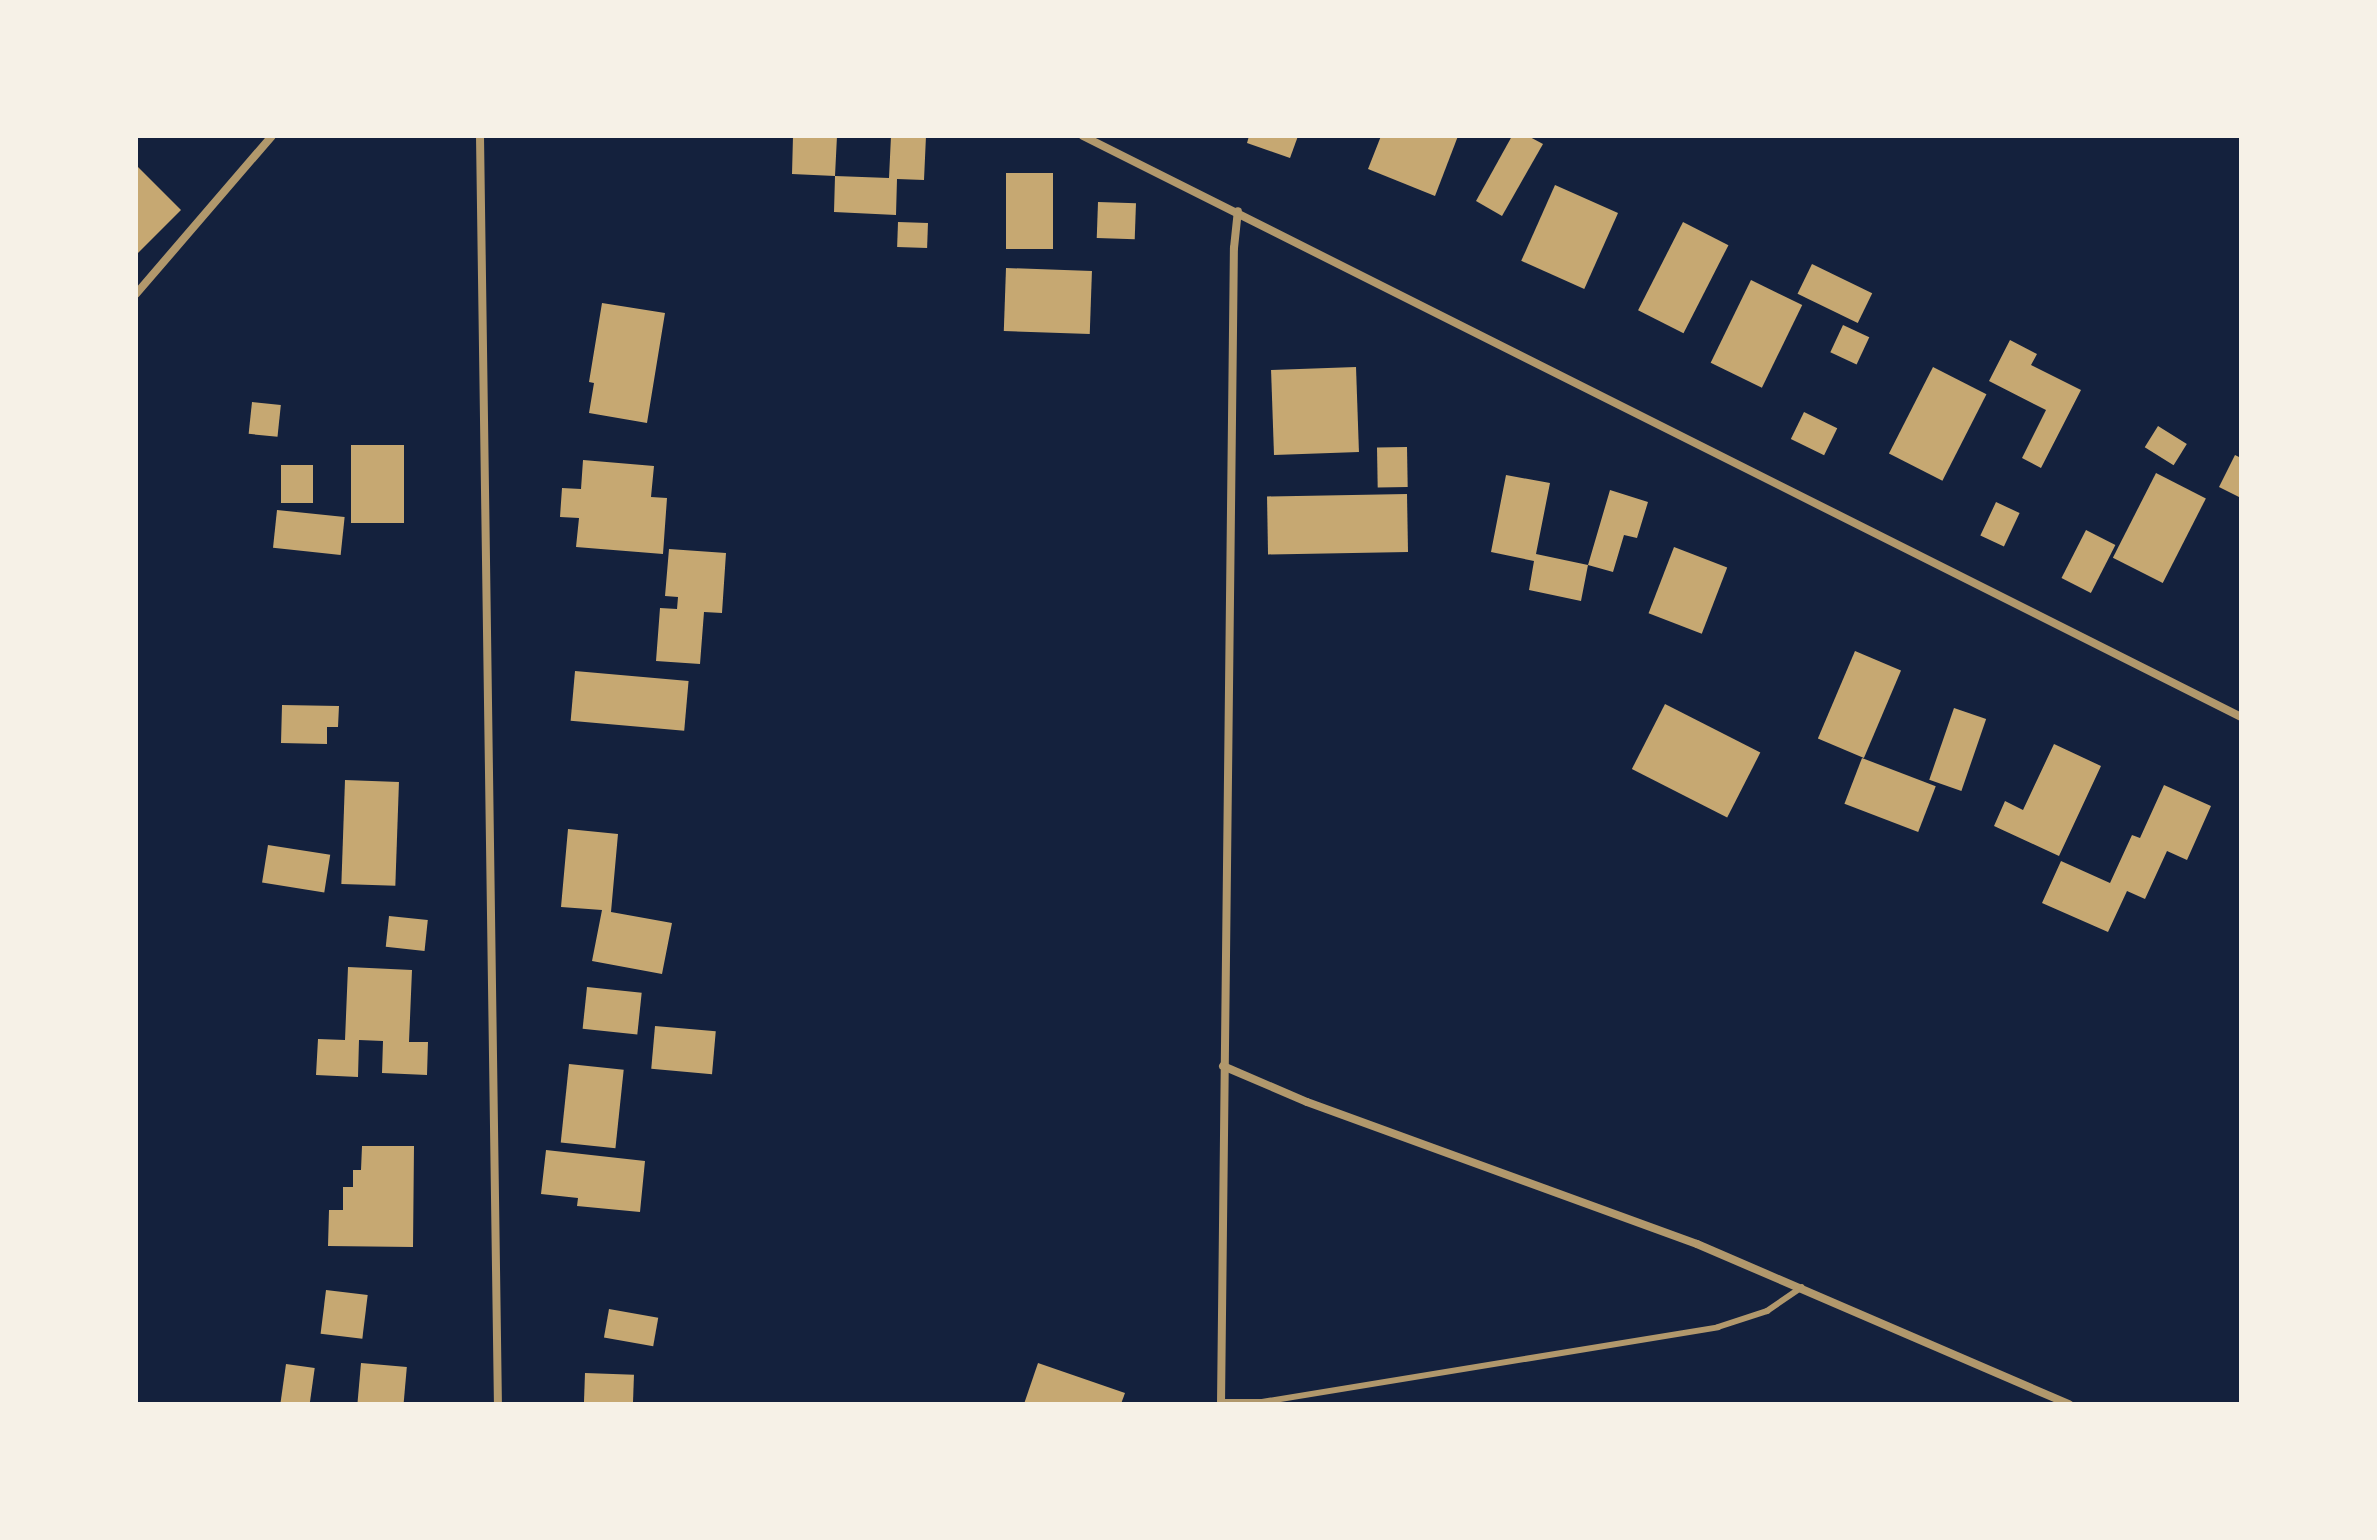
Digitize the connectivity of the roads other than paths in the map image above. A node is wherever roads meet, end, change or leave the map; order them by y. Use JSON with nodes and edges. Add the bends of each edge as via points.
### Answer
{"nodes":[{"id":1,"x":272,"y":136,"type":"edge"},
{"id":2,"x":480,"y":136,"type":"edge"},
{"id":3,"x":1083,"y":136,"type":"edge"},
{"id":4,"x":1238,"y":211,"type":"junction"},
{"id":5,"x":136,"y":294,"type":"edge"},
{"id":6,"x":2241,"y":717,"type":"edge"},
{"id":7,"x":1223,"y":1066,"type":"junction"},
{"id":8,"x":1802,"y":1287,"type":"junction"},
{"id":9,"x":1221,"y":1403,"type":"edge"},
{"id":10,"x":498,"y":1404,"type":"edge"},
{"id":11,"x":2069,"y":1404,"type":"edge"}],
"edges":[{"from":1,"to":5,"type":"street"},
{"from":2,"to":10,"type":"street"},
{"from":3,"to":4,"type":"street"},
{"from":4,"to":6,"type":"street"},
{"from":4,"to":7,"type":"street"},
{"from":7,"to":8,"type":"street"},
{"from":7,"to":9,"type":"street"},
{"from":8,"to":9,"type":"lane","via":[[1767,1311],[1718,1327],[1262,1402]]},
{"from":8,"to":11,"type":"street"}]}
